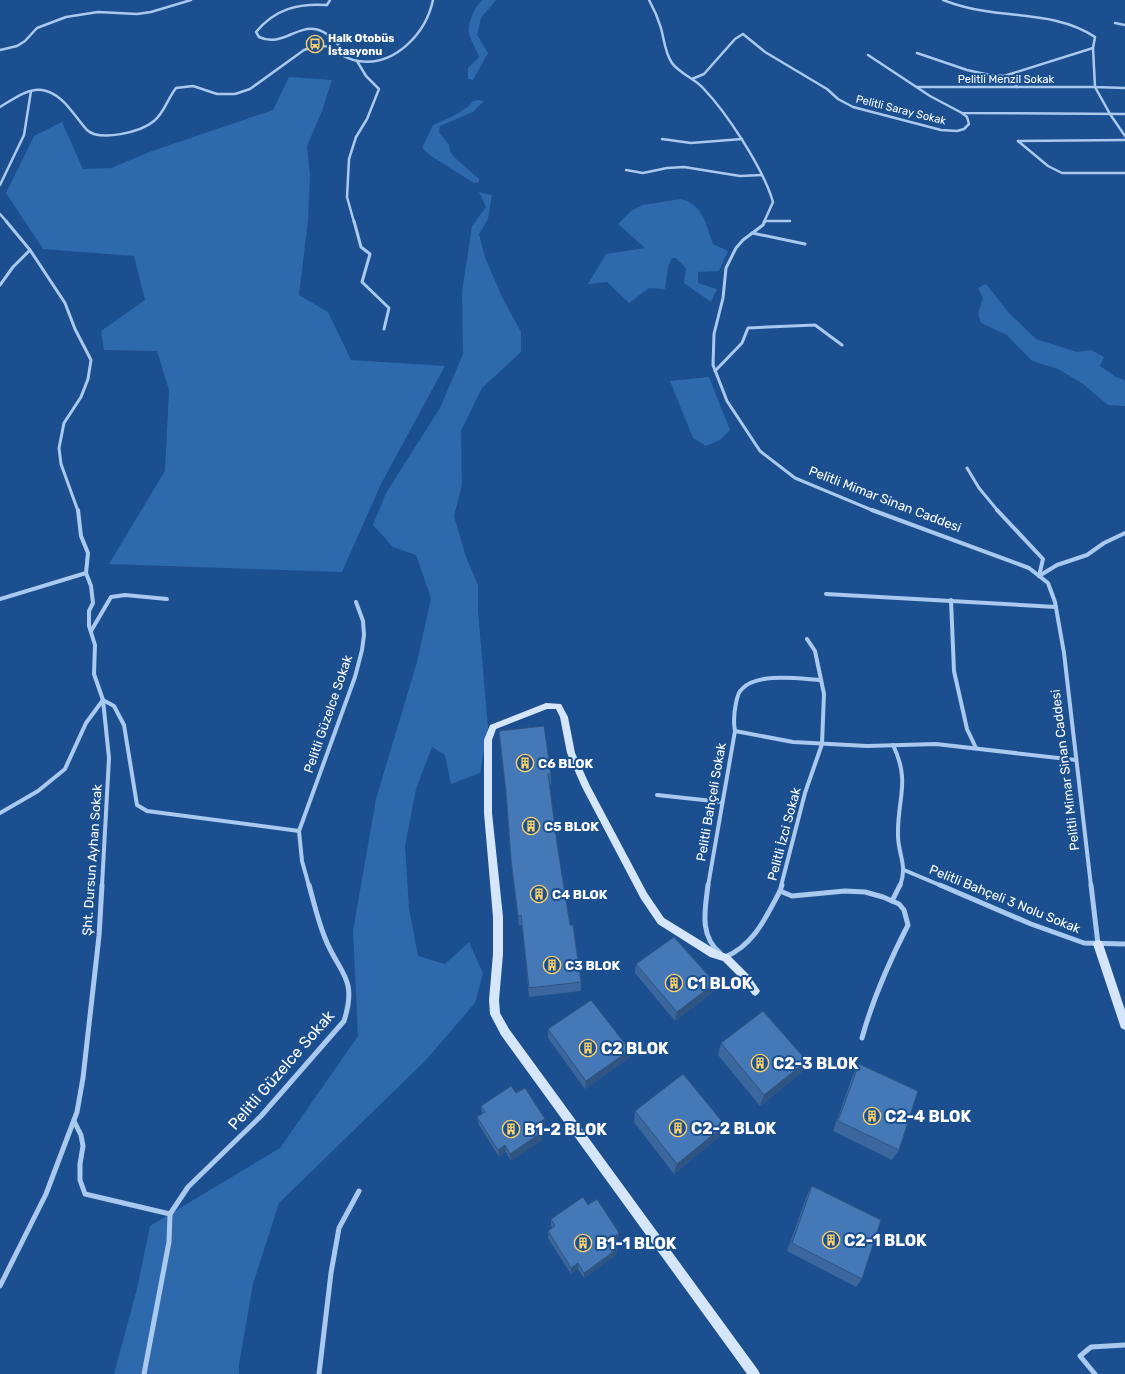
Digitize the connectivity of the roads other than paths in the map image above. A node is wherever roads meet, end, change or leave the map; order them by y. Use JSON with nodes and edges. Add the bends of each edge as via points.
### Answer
{"nodes":[{"id":1,"x":191,"y":0,"type":"edge"},
{"id":2,"x":330,"y":0,"type":"edge"},
{"id":3,"x":433,"y":0,"type":"edge"},
{"id":4,"x":649,"y":0,"type":"edge"},
{"id":5,"x":943,"y":0,"type":"edge"},
{"id":6,"x":1115,"y":23,"type":"dead end"},
{"id":7,"x":1125,"y":25,"type":"edge"},
{"id":8,"x":1093,"y":48,"type":"junction"},
{"id":9,"x":0,"y":50,"type":"edge"},
{"id":10,"x":917,"y":54,"type":"dead end"},
{"id":11,"x":868,"y":55,"type":"dead end"},
{"id":12,"x":348,"y":57,"type":"junction"},
{"id":13,"x":357,"y":61,"type":"junction"},
{"id":14,"x":1004,"y":76,"type":"junction"},
{"id":15,"x":692,"y":79,"type":"junction"},
{"id":16,"x":916,"y":87,"type":"junction"},
{"id":17,"x":1017,"y":87,"type":"junction"},
{"id":18,"x":1095,"y":87,"type":"junction"},
{"id":19,"x":1125,"y":88,"type":"edge"},
{"id":20,"x":31,"y":91,"type":"junction"},
{"id":21,"x":0,"y":107,"type":"edge"},
{"id":22,"x":962,"y":113,"type":"junction"},
{"id":23,"x":1110,"y":114,"type":"junction"},
{"id":24,"x":1125,"y":114,"type":"edge"},
{"id":25,"x":1125,"y":136,"type":"edge"},
{"id":26,"x":742,"y":139,"type":"junction"},
{"id":27,"x":662,"y":140,"type":"dead end"},
{"id":28,"x":1125,"y":140,"type":"edge"},
{"id":29,"x":626,"y":170,"type":"dead end"},
{"id":30,"x":1125,"y":173,"type":"edge"},
{"id":31,"x":762,"y":175,"type":"junction"},
{"id":32,"x":0,"y":185,"type":"edge"},
{"id":33,"x":0,"y":214,"type":"edge"},
{"id":34,"x":765,"y":221,"type":"junction"},
{"id":35,"x":790,"y":221,"type":"dead end"},
{"id":36,"x":752,"y":233,"type":"junction"},
{"id":37,"x":805,"y":244,"type":"dead end"},
{"id":38,"x":30,"y":250,"type":"junction"},
{"id":39,"x":0,"y":285,"type":"edge"},
{"id":40,"x":384,"y":329,"type":"dead end"},
{"id":41,"x":842,"y":345,"type":"dead end"},
{"id":42,"x":715,"y":371,"type":"junction"},
{"id":43,"x":967,"y":468,"type":"dead end"},
{"id":44,"x":1125,"y":533,"type":"edge"},
{"id":45,"x":86,"y":573,"type":"junction"},
{"id":46,"x":1039,"y":576,"type":"junction"},
{"id":47,"x":826,"y":594,"type":"dead end"},
{"id":48,"x":0,"y":599,"type":"edge"},
{"id":49,"x":167,"y":599,"type":"dead end"},
{"id":50,"x":951,"y":600,"type":"junction"},
{"id":51,"x":356,"y":602,"type":"dead end"},
{"id":52,"x":1056,"y":607,"type":"junction"},
{"id":53,"x":91,"y":631,"type":"junction"},
{"id":54,"x":807,"y":639,"type":"dead end"},
{"id":55,"x":822,"y":680,"type":"junction"},
{"id":56,"x":103,"y":700,"type":"junction"},
{"id":57,"x":735,"y":731,"type":"junction"},
{"id":58,"x":822,"y":744,"type":"junction"},
{"id":59,"x":893,"y":745,"type":"junction"},
{"id":60,"x":976,"y":748,"type":"junction"},
{"id":61,"x":1076,"y":760,"type":"junction"},
{"id":62,"x":657,"y":795,"type":"dead end"},
{"id":63,"x":722,"y":802,"type":"junction"},
{"id":64,"x":0,"y":813,"type":"edge"},
{"id":65,"x":299,"y":831,"type":"junction"},
{"id":66,"x":904,"y":870,"type":"junction"},
{"id":67,"x":780,"y":891,"type":"junction"},
{"id":68,"x":892,"y":901,"type":"junction"},
{"id":69,"x":1098,"y":944,"type":"junction"},
{"id":70,"x":1125,"y":944,"type":"edge"},
{"id":71,"x":726,"y":958,"type":"junction"},
{"id":72,"x":755,"y":991,"type":"dead end"},
{"id":73,"x":1121,"y":1002,"type":"edge"},
{"id":74,"x":1125,"y":1025,"type":"edge"},
{"id":75,"x":862,"y":1038,"type":"dead end"},
{"id":76,"x":74,"y":1121,"type":"junction"},
{"id":77,"x":359,"y":1191,"type":"dead end"},
{"id":78,"x":170,"y":1214,"type":"junction"},
{"id":79,"x":0,"y":1286,"type":"edge"},
{"id":80,"x":1125,"y":1345,"type":"edge"},
{"id":81,"x":144,"y":1374,"type":"edge"},
{"id":82,"x":319,"y":1374,"type":"edge"},
{"id":83,"x":754,"y":1374,"type":"edge"},
{"id":84,"x":1095,"y":1374,"type":"edge"}],
"edges":[{"from":1,"to":9,"type":"street","via":[[137,14],[98,12],[66,17],[37,28],[26,41],[17,46]]},
{"from":2,"to":12,"type":"street","via":[[327,5],[307,4],[291,7],[265,20],[256,32],[264,40],[271,40],[301,30],[323,31],[333,38]]},
{"from":3,"to":13,"type":"street","via":[[433,6],[422,31],[412,41],[381,60]]},
{"from":4,"to":15,"type":"street","name":"Pelitli Mimar Sinan Caddesi","via":[[671,61]]},
{"from":5,"to":8,"type":"street","via":[[983,10],[1070,25],[1095,37]]},
{"from":6,"to":7,"type":"street"},
{"from":8,"to":14,"type":"street"},
{"from":8,"to":18,"type":"street"},
{"from":10,"to":14,"type":"street","via":[[967,70]]},
{"from":11,"to":16,"type":"street"},
{"from":12,"to":13,"type":"street"},
{"from":12,"to":20,"type":"street","via":[[333,47],[314,46],[304,50],[244,92],[228,95],[193,86],[176,88],[154,121],[130,132],[105,135],[92,133],[52,94],[41,90]]},
{"from":13,"to":40,"type":"street","via":[[360,69],[379,89],[367,119],[356,137],[349,159],[347,197],[361,246],[370,254],[362,282],[388,308]]},
{"from":14,"to":17,"type":"street"},
{"from":15,"to":22,"type":"street","name":"Pelitli Saray Sokak","via":[[704,74],[735,39],[743,34],[765,52],[854,107],[881,116],[950,131],[964,128],[969,124],[967,117]]},
{"from":15,"to":26,"type":"street","name":"Pelitli Mimar Sinan Caddesi","via":[[708,94]]},
{"from":16,"to":17,"type":"street","name":"Pelitli Menzil Sokak"},
{"from":16,"to":22,"type":"street"},
{"from":17,"to":18,"type":"street","name":"Pelitli Menzil Sokak"},
{"from":18,"to":19,"type":"street","name":"Pelitli Menzil Sokak"},
{"from":18,"to":23,"type":"street"},
{"from":20,"to":21,"type":"street"},
{"from":20,"to":32,"type":"street","via":[[24,135]]},
{"from":22,"to":23,"type":"street","name":"Pelitli Saray Sokak"},
{"from":23,"to":24,"type":"street","name":"Pelitli Saray Sokak"},
{"from":23,"to":25,"type":"street"},
{"from":26,"to":27,"type":"street","via":[[697,143]]},
{"from":26,"to":31,"type":"street","name":"Pelitli Mimar Sinan Caddesi"},
{"from":28,"to":30,"type":"street","via":[[1018,141],[1048,166],[1062,173]]},
{"from":29,"to":31,"type":"street","via":[[643,173],[684,167],[740,176]]},
{"from":31,"to":34,"type":"street","name":"Pelitli Mimar Sinan Caddesi","via":[[773,202]]},
{"from":33,"to":38,"type":"street"},
{"from":34,"to":35,"type":"street"},
{"from":34,"to":36,"type":"street","name":"Pelitli Mimar Sinan Caddesi"},
{"from":36,"to":37,"type":"street"},
{"from":36,"to":42,"type":"street","name":"Pelitli Mimar Sinan Caddesi","via":[[736,248],[726,268],[723,298],[714,334]]},
{"from":38,"to":39,"type":"street","via":[[13,266]]},
{"from":38,"to":45,"type":"street","via":[[65,303],[91,360],[88,379],[81,397],[64,423],[59,448],[61,464],[74,497],[81,536],[88,553]]},
{"from":41,"to":42,"type":"street","via":[[815,325],[748,328],[742,343]]},
{"from":42,"to":46,"type":"street","name":"Pelitli Mimar Sinan Caddesi","via":[[727,401],[760,451],[795,478],[867,508],[1029,568]]},
{"from":43,"to":46,"type":"street","via":[[996,509],[1043,559]]},
{"from":44,"to":46,"type":"street","via":[[1086,555],[1058,565]]},
{"from":45,"to":48,"type":"street"},
{"from":45,"to":53,"type":"street","name":"Şht. Dursun Ayhan Sokak","via":[[91,586]]},
{"from":46,"to":52,"type":"street","name":"Pelitli Mimar Sinan Caddesi","via":[[1048,583]]},
{"from":47,"to":50,"type":"street"},
{"from":49,"to":53,"type":"street","via":[[125,595],[111,597]]},
{"from":50,"to":52,"type":"street"},
{"from":50,"to":60,"type":"street","via":[[954,671],[967,729]]},
{"from":51,"to":65,"type":"street","name":"Pelitli Güzelce Sokak","via":[[363,621],[364,635],[355,677]]},
{"from":52,"to":61,"type":"street","name":"Pelitli Mimar Sinan Caddesi"},
{"from":53,"to":56,"type":"street","name":"Şht. Dursun Ayhan Sokak","via":[[95,645],[94,674]]},
{"from":54,"to":55,"type":"street","name":"Pelitli İzci Sokak","via":[[815,651]]},
{"from":55,"to":57,"type":"street","via":[[750,682],[741,689],[738,698],[732,718]]},
{"from":55,"to":58,"type":"street","name":"Pelitli İzci Sokak"},
{"from":56,"to":64,"type":"street","via":[[86,723],[65,769],[38,791]]},
{"from":56,"to":65,"type":"street","via":[[114,706],[124,725],[137,805],[147,811]]},
{"from":56,"to":76,"type":"street","name":"Şht. Dursun Ayhan Sokak","via":[[109,758],[98,936],[83,1078]]},
{"from":57,"to":58,"type":"street","name":"Pelitli Bahçeli Sokak","via":[[774,739]]},
{"from":57,"to":63,"type":"street","name":"Pelitli Bahçeli Sokak"},
{"from":58,"to":59,"type":"street","name":"Pelitli Bahçeli Sokak"},
{"from":58,"to":67,"type":"street","name":"Pelitli İzci Sokak","via":[[805,793]]},
{"from":59,"to":60,"type":"street","name":"Pelitli Bahçeli Sokak","via":[[936,744]]},
{"from":59,"to":66,"type":"street","via":[[903,767],[898,837]]},
{"from":60,"to":61,"type":"street","name":"Pelitli Bahçeli Sokak"},
{"from":61,"to":69,"type":"street","name":"Pelitli Mimar Sinan Caddesi"},
{"from":62,"to":63,"type":"street"},
{"from":63,"to":71,"type":"street","name":"Pelitli Bahçeli Sokak","via":[[704,915],[708,939],[713,948]]},
{"from":65,"to":78,"type":"street","name":"Pelitli Güzelce Sokak","via":[[302,861],[325,939],[343,971],[349,988],[349,1005],[344,1021],[262,1116],[188,1187]]},
{"from":66,"to":68,"type":"street","via":[[899,890]]},
{"from":66,"to":69,"type":"street","name":"Pelitli Bahçeli 3 Nolu Sokak","via":[[1031,924],[1084,943]]},
{"from":67,"to":68,"type":"street","name":"Pelitli İzci Sokak","via":[[792,896],[845,890]]},
{"from":67,"to":71,"type":"street","via":[[744,947]]},
{"from":68,"to":75,"type":"street","name":"Pelitli İzci Sokak","via":[[904,910],[908,924],[887,966]]},
{"from":69,"to":70,"type":"street","name":"Pelitli Bahçeli 3 Nolu Sokak"},
{"from":69,"to":73,"type":"street","name":"Pelitli Mimar Sinan Caddesi"},
{"from":71,"to":72,"type":"street"},
{"from":71,"to":83,"type":"street","via":[[713,954],[661,921],[644,896],[570,753],[564,717],[558,706],[546,706],[493,727],[488,740],[488,814],[498,917],[494,1000],[496,1014],[505,1032]]},
{"from":73,"to":74,"type":"street","name":"Pelitli Mimar Sinan Caddesi"},
{"from":76,"to":78,"type":"street","via":[[83,1146],[80,1180],[86,1194]]},
{"from":76,"to":79,"type":"street","name":"Şht. Dursun Ayhan Sokak","via":[[46,1194]]},
{"from":77,"to":82,"type":"street","via":[[339,1228]]},
{"from":78,"to":81,"type":"street","via":[[169,1242]]},
{"from":80,"to":84,"type":"street","via":[[1091,1347],[1080,1356]]}]}
